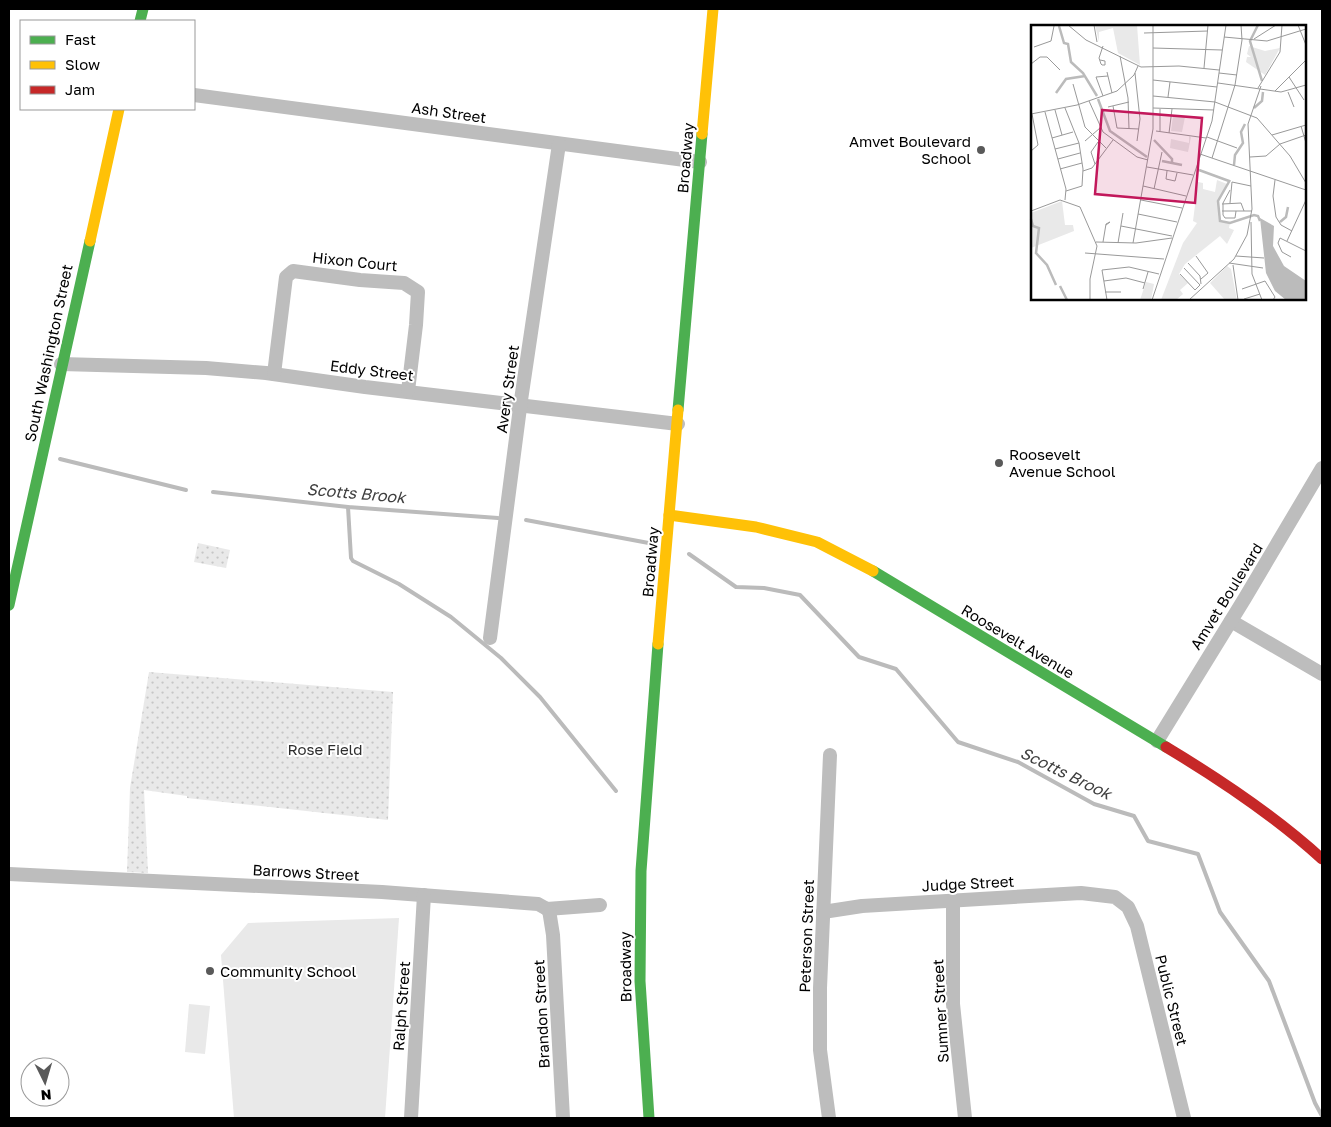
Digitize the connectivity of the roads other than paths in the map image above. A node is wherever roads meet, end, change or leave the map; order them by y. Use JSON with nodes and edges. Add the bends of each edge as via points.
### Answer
{"nodes":[{"id":1,"x":713,"y":9,"type":"edge"},
{"id":2,"x":195,"y":95,"type":"edge"},
{"id":3,"x":118,"y":110,"type":"edge"},
{"id":4,"x":559,"y":144,"type":"junction"},
{"id":5,"x":700,"y":162,"type":"junction"},
{"id":6,"x":61,"y":364,"type":"junction"},
{"id":7,"x":274,"y":374,"type":"junction"},
{"id":8,"x":408,"y":392,"type":"junction"},
{"id":9,"x":520,"y":405,"type":"junction"},
{"id":10,"x":678,"y":424,"type":"junction"},
{"id":11,"x":1322,"y":468,"type":"edge"},
{"id":12,"x":669,"y":515,"type":"junction"},
{"id":13,"x":9,"y":605,"type":"edge"},
{"id":14,"x":1231,"y":621,"type":"junction"},
{"id":15,"x":490,"y":638,"type":"dead end"},
{"id":16,"x":1322,"y":674,"type":"edge"},
{"id":17,"x":1156,"y":741,"type":"junction"},
{"id":18,"x":830,"y":755,"type":"dead end"},
{"id":19,"x":1322,"y":859,"type":"edge"},
{"id":20,"x":9,"y":874,"type":"edge"},
{"id":21,"x":424,"y":895,"type":"junction"},
{"id":22,"x":1116,"y":897,"type":"joint"},
{"id":23,"x":953,"y":901,"type":"junction"},
{"id":24,"x":600,"y":904,"type":"dead end"},
{"id":25,"x":547,"y":909,"type":"junction"},
{"id":26,"x":823,"y":912,"type":"junction"},
{"id":27,"x":411,"y":1118,"type":"edge"},
{"id":28,"x":563,"y":1118,"type":"edge"},
{"id":29,"x":649,"y":1118,"type":"edge"},
{"id":30,"x":829,"y":1118,"type":"edge"},
{"id":31,"x":965,"y":1118,"type":"edge"},
{"id":32,"x":1184,"y":1118,"type":"edge"}],
"edges":[{"from":1,"to":5,"type":"street","name":"Broadway"},
{"from":2,"to":4,"type":"street","name":"Ash Street"},
{"from":3,"to":6,"type":"street","name":"South Washington Street"},
{"from":4,"to":5,"type":"street","name":"Ash Street"},
{"from":4,"to":9,"type":"street","name":"Avery Street"},
{"from":5,"to":10,"type":"street","name":"Broadway"},
{"from":6,"to":7,"type":"street","name":"Eddy Street","via":[[206,368]]},
{"from":6,"to":13,"type":"street","name":"South Washington Street"},
{"from":7,"to":8,"type":"street","name":"Eddy Street"},
{"from":7,"to":8,"type":"street","name":"Hixon Court","via":[[286,277],[293,271],[404,283],[418,292]]},
{"from":8,"to":9,"type":"street","name":"Eddy Street"},
{"from":9,"to":10,"type":"street","name":"Eddy Street"},
{"from":9,"to":15,"type":"street","name":"Avery Street"},
{"from":10,"to":12,"type":"street","name":"Broadway"},
{"from":11,"to":14,"type":"street","name":"Amvet Boulevard"},
{"from":12,"to":17,"type":"street","name":"Roosevelt Avenue","via":[[756,527],[818,542],[882,576]]},
{"from":12,"to":29,"type":"street","name":"Broadway","via":[[641,871],[640,981]]},
{"from":14,"to":16,"type":"street"},
{"from":14,"to":17,"type":"street","name":"Amvet Boulevard"},
{"from":17,"to":19,"type":"street","name":"Roosevelt Avenue","via":[[1242,795]]},
{"from":18,"to":26,"type":"street","name":"Peterson Street"},
{"from":20,"to":21,"type":"street","name":"Barrows Street"},
{"from":21,"to":25,"type":"street","name":"Barrows Street","via":[[538,904]]},
{"from":21,"to":27,"type":"street","name":"Ralph Street"},
{"from":22,"to":23,"type":"street","name":"Judge Street","via":[[1081,893]]},
{"from":22,"to":32,"type":"street","name":"Public Street","via":[[1128,907],[1137,926]]},
{"from":23,"to":26,"type":"street","name":"Judge Street","via":[[862,906]]},
{"from":23,"to":31,"type":"street","name":"Sumner Street","via":[[953,1004]]},
{"from":24,"to":25,"type":"street","name":"Barrows Street"},
{"from":25,"to":28,"type":"street","name":"Brandon Street","via":[[553,935]]},
{"from":26,"to":30,"type":"street","name":"Peterson Street","via":[[820,1050]]}]}
